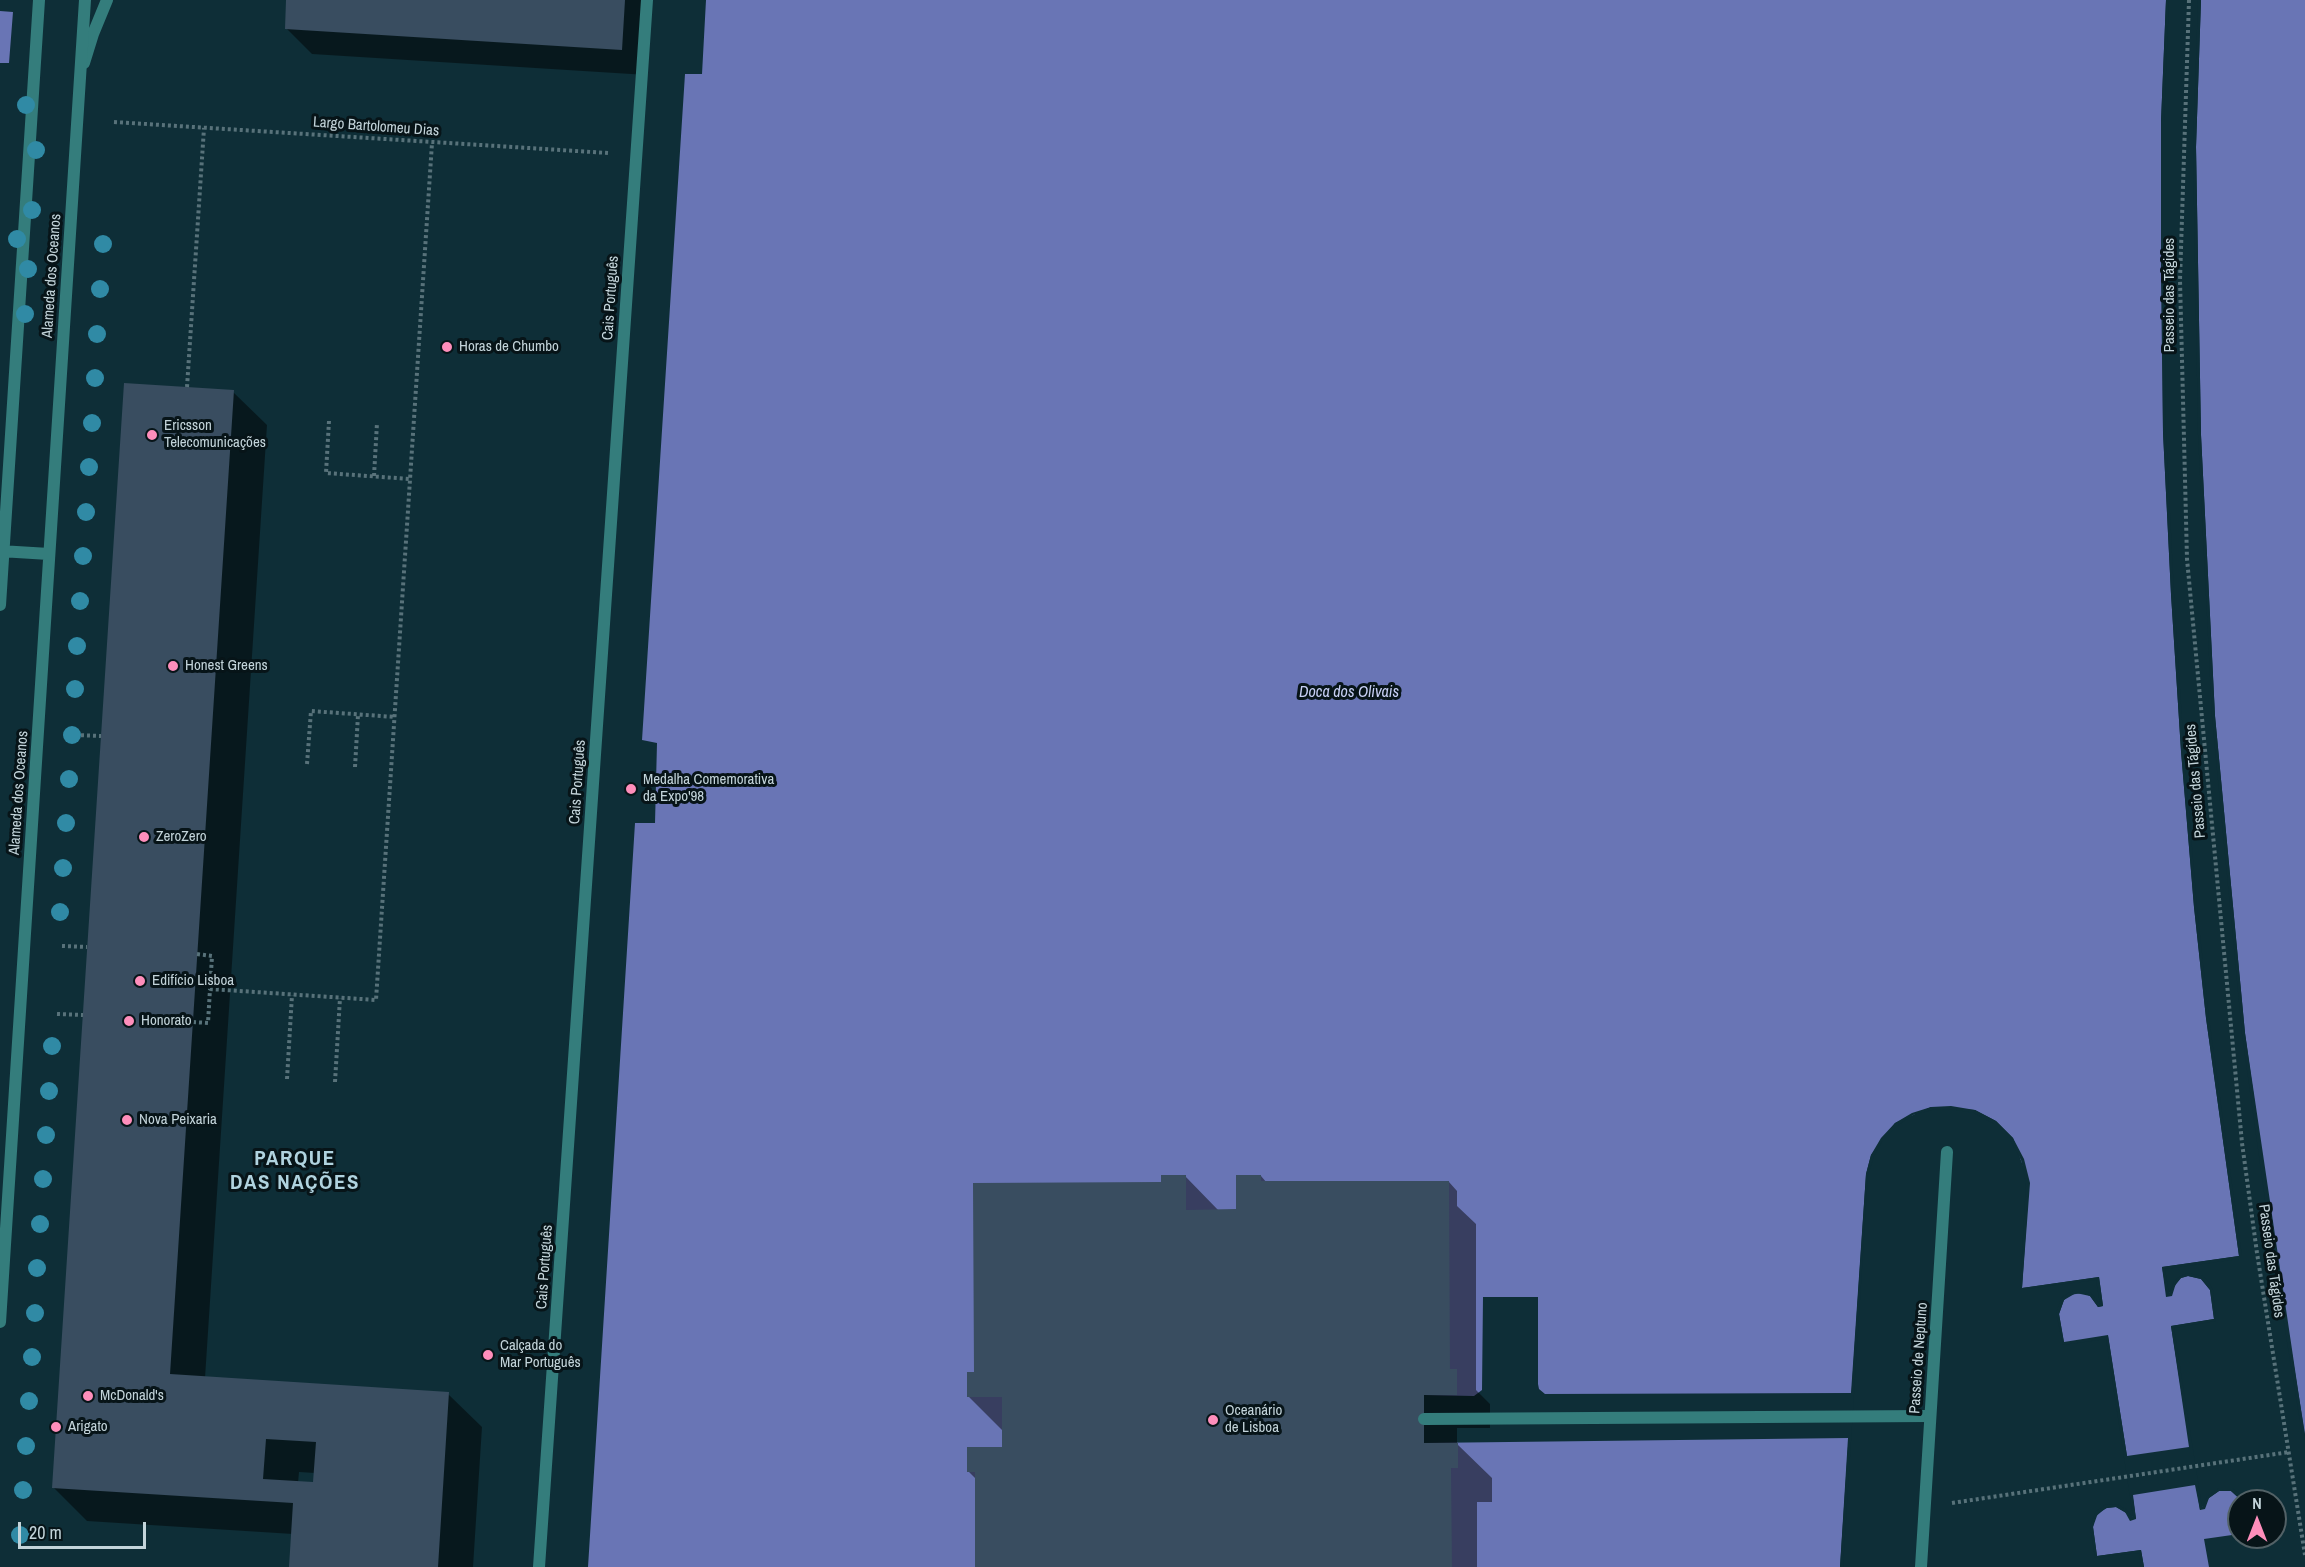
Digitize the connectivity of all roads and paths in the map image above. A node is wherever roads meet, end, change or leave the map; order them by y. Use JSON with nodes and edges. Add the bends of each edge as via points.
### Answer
{"nodes":[{"id":1,"x":39,"y":0,"type":"edge"},
{"id":2,"x":85,"y":0,"type":"edge"},
{"id":3,"x":107,"y":0,"type":"edge"},
{"id":4,"x":647,"y":0,"type":"edge"},
{"id":5,"x":2189,"y":0,"type":"edge"},
{"id":6,"x":79,"y":88,"type":"junction"},
{"id":7,"x":114,"y":122,"type":"dead end"},
{"id":8,"x":204,"y":128,"type":"junction"},
{"id":9,"x":432,"y":142,"type":"junction"},
{"id":10,"x":636,"y":155,"type":"junction"},
{"id":11,"x":187,"y":387,"type":"dead end"},
{"id":12,"x":329,"y":421,"type":"dead end"},
{"id":13,"x":377,"y":423,"type":"dead end"},
{"id":14,"x":374,"y":476,"type":"junction"},
{"id":15,"x":410,"y":479,"type":"junction"},
{"id":16,"x":2,"y":551,"type":"edge"},
{"id":17,"x":49,"y":554,"type":"junction"},
{"id":18,"x":0,"y":605,"type":"edge"},
{"id":19,"x":358,"y":715,"type":"junction"},
{"id":20,"x":395,"y":717,"type":"junction"},
{"id":21,"x":75,"y":735,"type":"dead end"},
{"id":22,"x":101,"y":736,"type":"dead end"},
{"id":23,"x":307,"y":764,"type":"dead end"},
{"id":24,"x":355,"y":767,"type":"dead end"},
{"id":25,"x":62,"y":946,"type":"dead end"},
{"id":26,"x":87,"y":947,"type":"dead end"},
{"id":27,"x":197,"y":954,"type":"dead end"},
{"id":28,"x":210,"y":990,"type":"junction"},
{"id":29,"x":292,"y":995,"type":"junction"},
{"id":30,"x":340,"y":998,"type":"junction"},
{"id":31,"x":57,"y":1014,"type":"dead end"},
{"id":32,"x":83,"y":1015,"type":"dead end"},
{"id":33,"x":193,"y":1022,"type":"dead end"},
{"id":34,"x":287,"y":1079,"type":"dead end"},
{"id":35,"x":335,"y":1082,"type":"dead end"},
{"id":36,"x":1947,"y":1152,"type":"dead end"},
{"id":37,"x":0,"y":1322,"type":"edge"},
{"id":38,"x":1930,"y":1416,"type":"junction"},
{"id":39,"x":1424,"y":1419,"type":"dead end"},
{"id":40,"x":2289,"y":1452,"type":"junction"},
{"id":41,"x":1925,"y":1507,"type":"junction"},
{"id":42,"x":2305,"y":1555,"type":"edge"},
{"id":43,"x":539,"y":1567,"type":"edge"},
{"id":44,"x":1921,"y":1567,"type":"edge"}],
"edges":[{"from":1,"to":16,"type":"street","name":"Alameda dos Oceanos"},
{"from":2,"to":6,"type":"street","name":"Alameda dos Oceanos"},
{"from":3,"to":6,"type":"street","via":[[88,47]]},
{"from":4,"to":10,"type":"street","name":"Cais Português"},
{"from":5,"to":40,"type":"path","name":"Passeio das Tágides","via":[[2180,280],[2187,559],[2242,1143]]},
{"from":6,"to":17,"type":"street","name":"Alameda dos Oceanos"},
{"from":7,"to":8,"type":"path","name":"Largo Bartolomeu Dias"},
{"from":8,"to":9,"type":"path","name":"Largo Bartolomeu Dias"},
{"from":8,"to":11,"type":"path"},
{"from":9,"to":10,"type":"path","name":"Largo Bartolomeu Dias"},
{"from":9,"to":15,"type":"path"},
{"from":10,"to":43,"type":"street","name":"Cais Português"},
{"from":12,"to":14,"type":"path","via":[[326,473]]},
{"from":13,"to":14,"type":"path"},
{"from":14,"to":15,"type":"path"},
{"from":15,"to":20,"type":"path"},
{"from":16,"to":17,"type":"street"},
{"from":16,"to":18,"type":"street","name":"Alameda dos Oceanos"},
{"from":17,"to":37,"type":"street","name":"Alameda dos Oceanos"},
{"from":19,"to":20,"type":"path"},
{"from":19,"to":23,"type":"path","via":[[310,711]]},
{"from":19,"to":24,"type":"path"},
{"from":20,"to":30,"type":"path","via":[[376,1000]]},
{"from":21,"to":22,"type":"path"},
{"from":25,"to":26,"type":"path"},
{"from":27,"to":28,"type":"path","via":[[213,956]]},
{"from":28,"to":29,"type":"path"},
{"from":28,"to":33,"type":"path","via":[[208,1023]]},
{"from":29,"to":30,"type":"path"},
{"from":29,"to":34,"type":"path"},
{"from":30,"to":35,"type":"path"},
{"from":31,"to":32,"type":"path"},
{"from":36,"to":38,"type":"street","name":"Passeio de Neptuno"},
{"from":38,"to":39,"type":"street"},
{"from":38,"to":41,"type":"street","name":"Passeio de Neptuno"},
{"from":40,"to":41,"type":"path"},
{"from":40,"to":42,"type":"path","name":"Passeio das Tágides"},
{"from":41,"to":44,"type":"street","name":"Passeio de Neptuno"}]}
